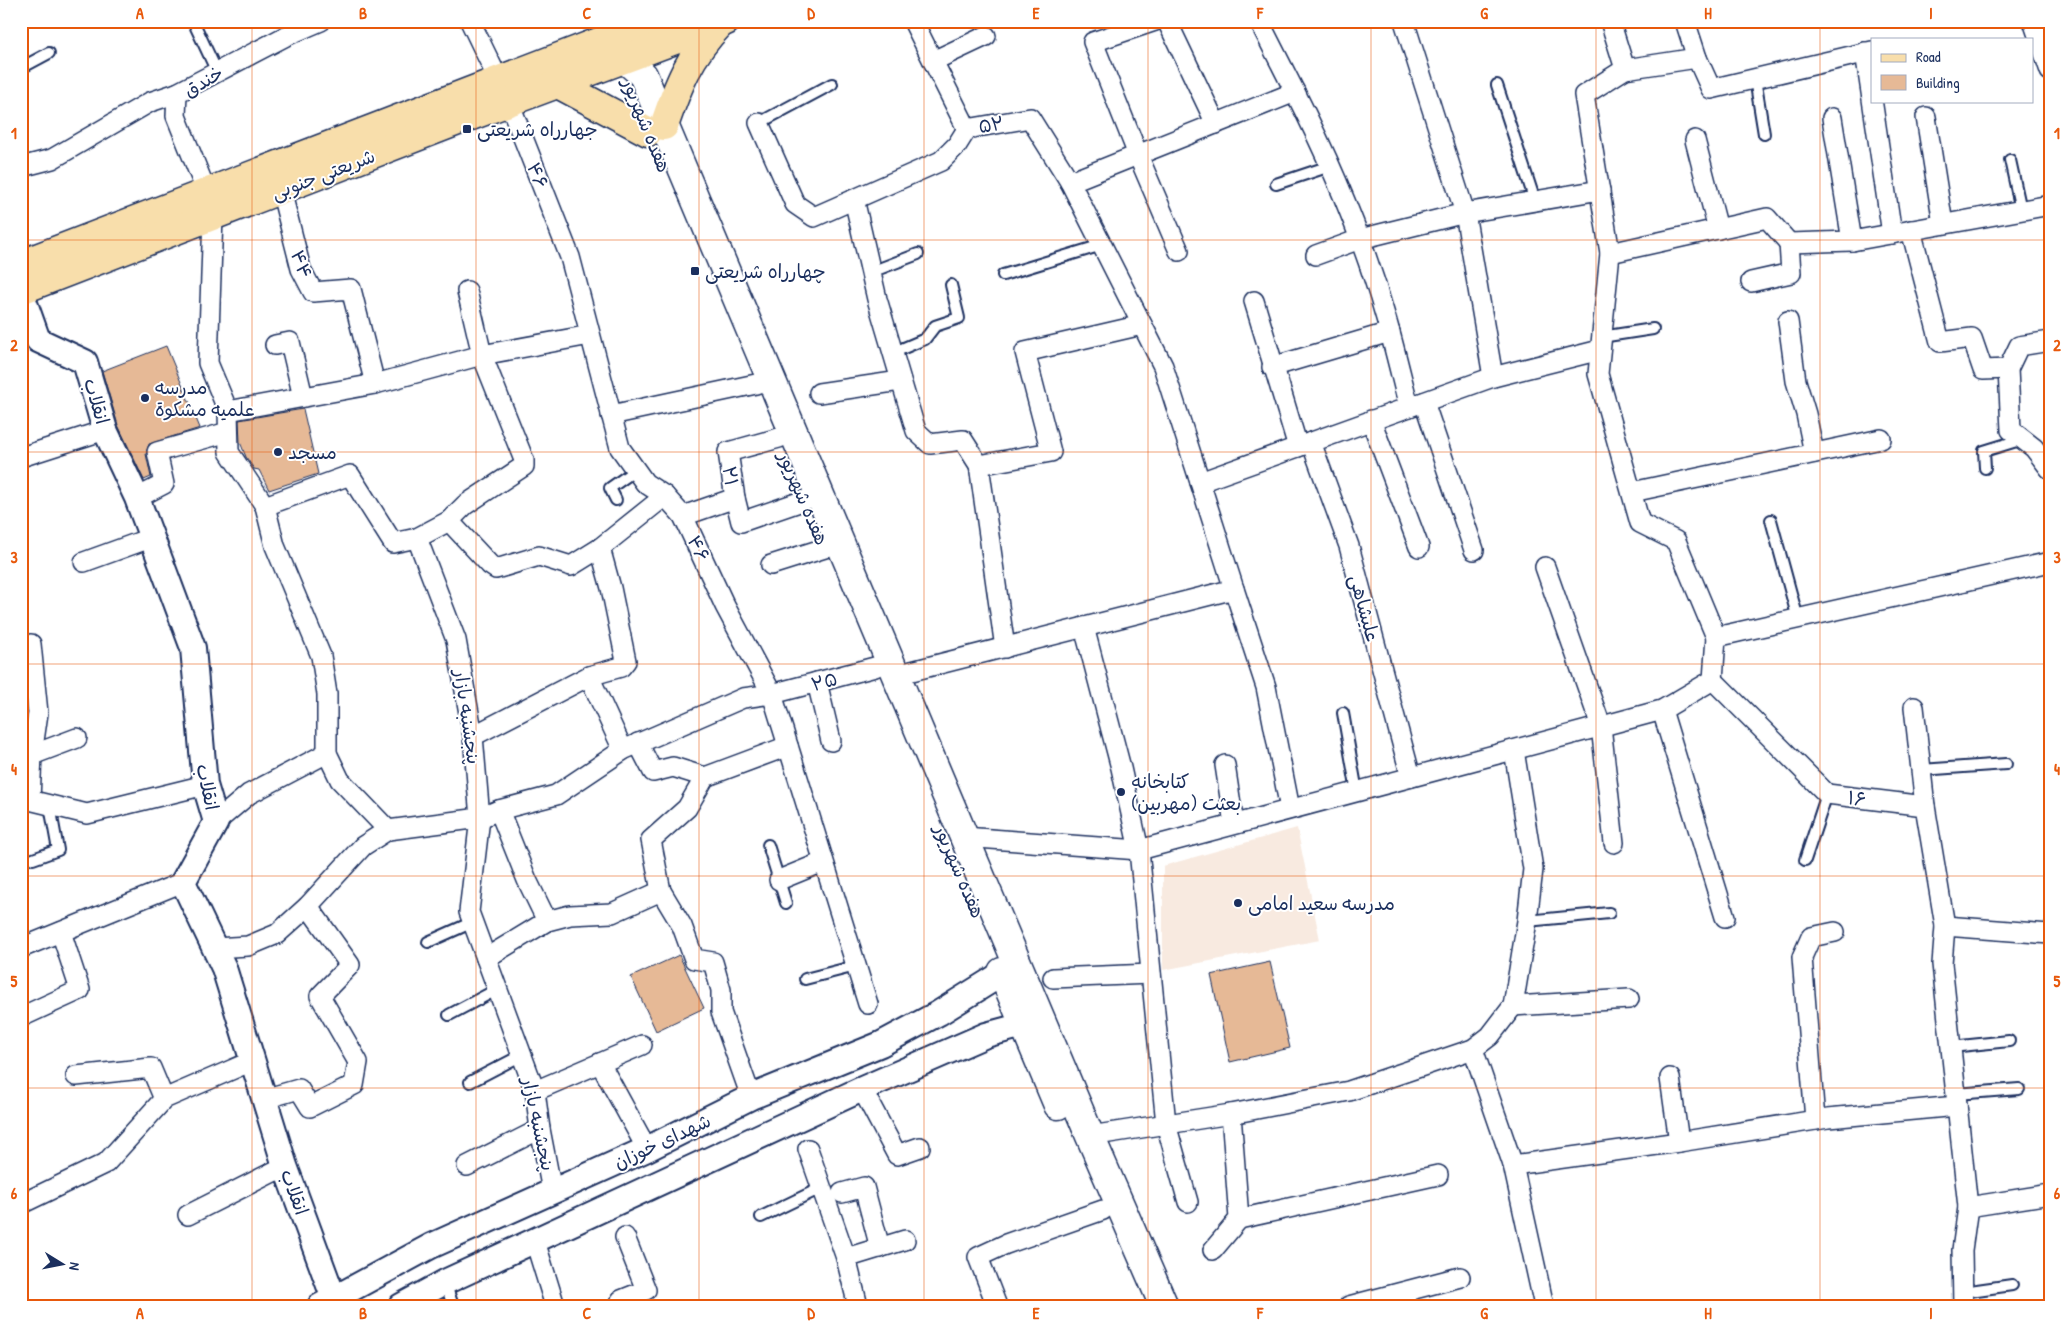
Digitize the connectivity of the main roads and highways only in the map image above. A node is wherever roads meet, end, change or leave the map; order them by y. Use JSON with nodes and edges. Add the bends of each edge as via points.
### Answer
{"nodes":[{"id":1,"x":653,"y":21,"type":"edge"},
{"id":2,"x":723,"y":22,"type":"edge"},
{"id":3,"x":619,"y":38,"type":"edge"},
{"id":4,"x":558,"y":84,"type":"junction"},
{"id":5,"x":504,"y":91,"type":"junction"},
{"id":6,"x":656,"y":129,"type":"junction"},
{"id":7,"x":210,"y":204,"type":"junction"},
{"id":8,"x":21,"y":264,"type":"edge"},
{"id":9,"x":21,"y":291,"type":"edge"},
{"id":10,"x":885,"y":671,"type":"junction"},
{"id":11,"x":1143,"y":1306,"type":"edge"},
{"id":12,"x":1164,"y":1306,"type":"edge"}],
"edges":[{"from":1,"to":3,"type":"main road"},
{"from":2,"to":3,"type":"main road"},
{"from":2,"to":6,"type":"main road","via":[[704,41]]},
{"from":3,"to":4,"type":"main road","name":"شریعتی جنوبی"},
{"from":3,"to":5,"type":"main road","name":"شریعتی جنوبی"},
{"from":3,"to":6,"type":"main road","name":"هفده شهریور","via":[[643,75]]},
{"from":4,"to":5,"type":"main road","name":"شریعتی جنوبی"},
{"from":4,"to":6,"type":"main road"},
{"from":5,"to":7,"type":"main road","name":"شریعتی جنوبی"},
{"from":5,"to":7,"type":"main road","name":"شریعتی جنوبی","via":[[281,190]]},
{"from":6,"to":10,"type":"main road","name":"هفده شهریور"},
{"from":6,"to":10,"type":"main road","name":"هفده شهریور","via":[[756,384],[825,548]]},
{"from":7,"to":8,"type":"main road","name":"شریعتی جنوبی"},
{"from":7,"to":9,"type":"main road","name":"شریعتی جنوبی"},
{"from":10,"to":11,"type":"main road","name":"هفده شهریور","via":[[1023,1025]]},
{"from":10,"to":12,"type":"main road","name":"هفده شهریور","via":[[964,837]]}]}
